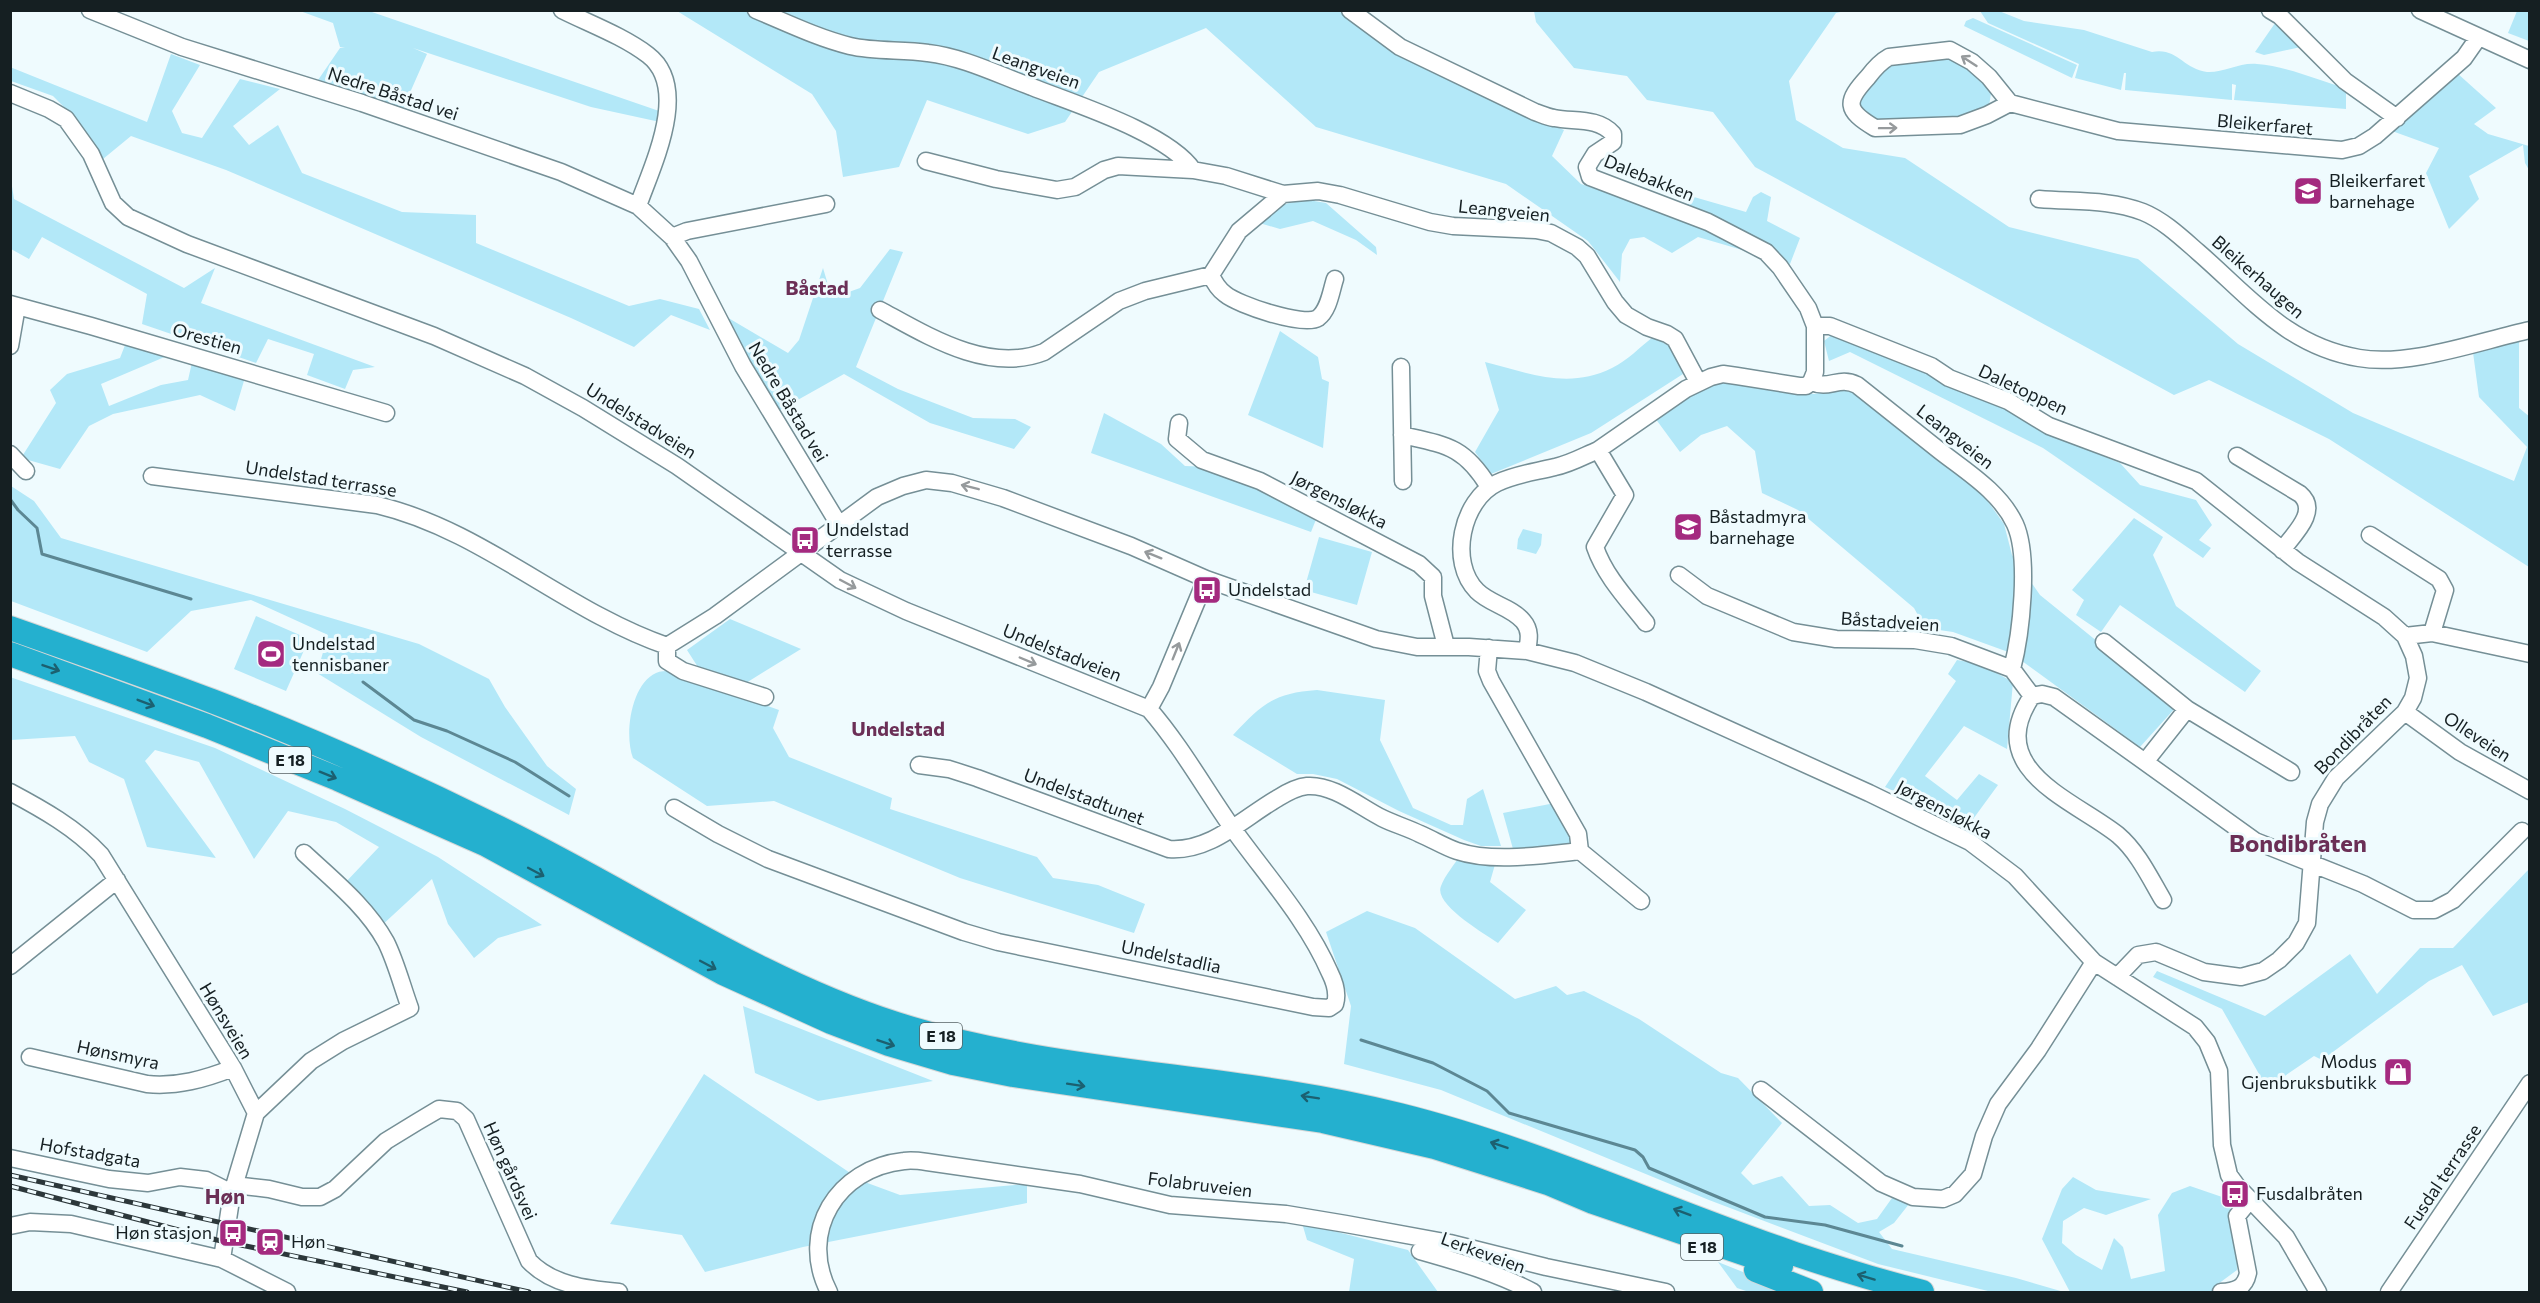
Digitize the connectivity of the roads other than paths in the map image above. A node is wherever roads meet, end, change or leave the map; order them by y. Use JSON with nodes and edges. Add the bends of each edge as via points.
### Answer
{"nodes":[{"id":1,"x":90,"y":10,"type":"edge"},
{"id":2,"x":562,"y":10,"type":"edge"},
{"id":3,"x":756,"y":10,"type":"edge"},
{"id":4,"x":1350,"y":10,"type":"edge"},
{"id":5,"x":2270,"y":10,"type":"edge"},
{"id":6,"x":2420,"y":10,"type":"edge"},
{"id":7,"x":2478,"y":38,"type":"junction"},
{"id":8,"x":2529,"y":60,"type":"edge"},
{"id":9,"x":10,"y":93,"type":"edge"},
{"id":10,"x":2010,"y":103,"type":"junction"},
{"id":11,"x":2397,"y":118,"type":"junction"},
{"id":12,"x":926,"y":161,"type":"dead end"},
{"id":13,"x":1193,"y":170,"type":"junction"},
{"id":14,"x":1283,"y":194,"type":"junction"},
{"id":15,"x":2039,"y":199,"type":"dead end"},
{"id":16,"x":826,"y":204,"type":"dead end"},
{"id":17,"x":638,"y":206,"type":"junction"},
{"id":18,"x":672,"y":237,"type":"junction"},
{"id":19,"x":1211,"y":275,"type":"junction"},
{"id":20,"x":1335,"y":279,"type":"dead end"},
{"id":21,"x":14,"y":305,"type":"edge"},
{"id":22,"x":880,"y":310,"type":"dead end"},
{"id":23,"x":1815,"y":326,"type":"junction"},
{"id":24,"x":2529,"y":330,"type":"edge"},
{"id":25,"x":10,"y":346,"type":"edge"},
{"id":26,"x":1401,"y":367,"type":"dead end"},
{"id":27,"x":1698,"y":382,"type":"junction"},
{"id":28,"x":1811,"y":382,"type":"junction"},
{"id":29,"x":386,"y":413,"type":"dead end"},
{"id":30,"x":1179,"y":423,"type":"dead end"},
{"id":31,"x":1402,"y":435,"type":"junction"},
{"id":32,"x":1598,"y":450,"type":"junction"},
{"id":33,"x":10,"y":454,"type":"edge"},
{"id":34,"x":2237,"y":456,"type":"dead end"},
{"id":35,"x":26,"y":471,"type":"dead end"},
{"id":36,"x":152,"y":477,"type":"dead end"},
{"id":37,"x":1403,"y":481,"type":"dead end"},
{"id":38,"x":1489,"y":487,"type":"junction"},
{"id":39,"x":838,"y":524,"type":"junction"},
{"id":40,"x":2258,"y":530,"type":"joint"},
{"id":41,"x":2370,"y":535,"type":"dead end"},
{"id":42,"x":2282,"y":550,"type":"junction"},
{"id":43,"x":799,"y":553,"type":"junction"},
{"id":44,"x":1679,"y":575,"type":"dead end"},
{"id":45,"x":1206,"y":579,"type":"junction"},
{"id":46,"x":1646,"y":623,"type":"dead end"},
{"id":47,"x":10,"y":628,"type":"edge"},
{"id":48,"x":2432,"y":633,"type":"junction"},
{"id":49,"x":2405,"y":636,"type":"junction"},
{"id":50,"x":2104,"y":642,"type":"dead end"},
{"id":51,"x":667,"y":646,"type":"junction"},
{"id":52,"x":1446,"y":646,"type":"junction"},
{"id":53,"x":1489,"y":648,"type":"junction"},
{"id":54,"x":1527,"y":651,"type":"junction"},
{"id":55,"x":10,"y":654,"type":"edge"},
{"id":56,"x":2529,"y":654,"type":"edge"},
{"id":57,"x":2012,"y":669,"type":"junction"},
{"id":58,"x":2032,"y":696,"type":"junction"},
{"id":59,"x":765,"y":697,"type":"dead end"},
{"id":60,"x":1149,"y":709,"type":"junction"},
{"id":61,"x":2187,"y":709,"type":"junction"},
{"id":62,"x":2405,"y":712,"type":"junction"},
{"id":63,"x":2145,"y":762,"type":"junction"},
{"id":64,"x":919,"y":765,"type":"dead end"},
{"id":65,"x":2291,"y":772,"type":"dead end"},
{"id":66,"x":2529,"y":791,"type":"edge"},
{"id":67,"x":10,"y":792,"type":"edge"},
{"id":68,"x":674,"y":808,"type":"dead end"},
{"id":69,"x":1233,"y":828,"type":"junction"},
{"id":70,"x":2523,"y":831,"type":"dead end"},
{"id":71,"x":1580,"y":851,"type":"junction"},
{"id":72,"x":304,"y":853,"type":"dead end"},
{"id":73,"x":2312,"y":865,"type":"junction"},
{"id":74,"x":117,"y":880,"type":"junction"},
{"id":75,"x":2163,"y":900,"type":"dead end"},
{"id":76,"x":1641,"y":901,"type":"dead end"},
{"id":77,"x":2094,"y":962,"type":"junction"},
{"id":78,"x":10,"y":966,"type":"edge"},
{"id":79,"x":2117,"y":977,"type":"junction"},
{"id":80,"x":30,"y":1057,"type":"dead end"},
{"id":81,"x":232,"y":1068,"type":"junction"},
{"id":82,"x":2529,"y":1083,"type":"edge"},
{"id":83,"x":1761,"y":1090,"type":"dead end"},
{"id":84,"x":256,"y":1113,"type":"junction"},
{"id":85,"x":10,"y":1158,"type":"edge"},
{"id":86,"x":233,"y":1189,"type":"junction"},
{"id":87,"x":2250,"y":1200,"type":"junction"},
{"id":88,"x":1593,"y":1202,"type":"junction"},
{"id":89,"x":10,"y":1226,"type":"edge"},
{"id":90,"x":1420,"y":1251,"type":"dead end"},
{"id":91,"x":222,"y":1259,"type":"junction"},
{"id":92,"x":1648,"y":1291,"type":"edge"},
{"id":93,"x":287,"y":1293,"type":"edge"},
{"id":94,"x":619,"y":1293,"type":"edge"},
{"id":95,"x":829,"y":1293,"type":"edge"},
{"id":96,"x":1533,"y":1293,"type":"edge"},
{"id":97,"x":1666,"y":1293,"type":"edge"},
{"id":98,"x":1811,"y":1293,"type":"edge"},
{"id":99,"x":1861,"y":1293,"type":"edge"},
{"id":100,"x":1922,"y":1293,"type":"edge"},
{"id":101,"x":2221,"y":1293,"type":"edge"},
{"id":102,"x":2318,"y":1293,"type":"edge"},
{"id":103,"x":2389,"y":1293,"type":"edge"}],
"edges":[{"from":1,"to":17,"type":"street","name":"Nedre Båstad vei","via":[[192,51],[362,103],[561,172]]},
{"from":2,"to":17,"type":"street","via":[[650,56],[661,69],[669,105]]},
{"from":3,"to":13,"type":"street","name":"Leangveien","via":[[851,46],[927,52],[986,70],[1125,124],[1176,153]]},
{"from":4,"to":23,"type":"street","name":"Dalebakken","via":[[1400,47],[1535,112],[1608,128],[1613,142],[1590,160],[1590,177],[1708,222],[1766,252],[1808,308]]},
{"from":5,"to":11,"type":"street","via":[[2346,81]]},
{"from":6,"to":7,"type":"street"},
{"from":7,"to":8,"type":"street"},
{"from":7,"to":11,"type":"street","name":"Bleikerfaret","via":[[2464,58]]},
{"from":9,"to":43,"type":"street","name":"Undelstadveien","via":[[66,119],[91,154],[113,203],[128,217],[187,244],[434,336],[525,376],[668,460]]},
{"from":10,"to":10,"type":"street","one_way":true,"via":[[1989,77],[1950,50],[1881,61],[1850,101],[1863,121],[1875,128],[1960,125]]},
{"from":10,"to":11,"type":"street","name":"Bleikerfaret","via":[[2118,131],[2342,150],[2368,142]]},
{"from":12,"to":13,"type":"street","via":[[1057,190],[1075,187],[1118,166]]},
{"from":13,"to":14,"type":"street","name":"Leangveien"},
{"from":14,"to":19,"type":"street","via":[[1239,231]]},
{"from":14,"to":27,"type":"street","name":"Leangveien","via":[[1318,191],[1430,222],[1536,230],[1565,239],[1587,256],[1626,315],[1675,339]]},
{"from":15,"to":24,"type":"street","name":"Bleikerhaugen","via":[[2110,201],[2145,213],[2179,235],[2282,326],[2324,349],[2361,358],[2405,358]]},
{"from":16,"to":18,"type":"street"},
{"from":17,"to":18,"type":"street","name":"Nedre Båstad vei"},
{"from":18,"to":39,"type":"street","name":"Nedre Båstad vei","via":[[689,261],[743,366]]},
{"from":19,"to":20,"type":"street","via":[[1234,300],[1310,321],[1326,309]]},
{"from":19,"to":22,"type":"street","via":[[1119,301],[1044,352],[1015,360],[934,339]]},
{"from":21,"to":25,"type":"street","name":"Orestien"},
{"from":21,"to":29,"type":"street","name":"Orestien"},
{"from":23,"to":28,"type":"street","via":[[1815,372]]},
{"from":23,"to":40,"type":"street","name":"Daletoppen","via":[[1830,326],[1917,360],[2008,401],[2049,426],[2196,481]]},
{"from":26,"to":31,"type":"street"},
{"from":27,"to":28,"type":"street","name":"Leangveien","via":[[1722,374],[1799,386]]},
{"from":27,"to":32,"type":"street"},
{"from":28,"to":57,"type":"street","name":"Leangveien","via":[[1821,386],[1847,380],[1857,385],[1988,489],[2007,510],[2020,541],[2022,579]]},
{"from":30,"to":52,"type":"street","name":"Jørgensløkka","via":[[1177,440],[1203,460],[1260,482],[1419,564],[1433,577],[1433,596]]},
{"from":31,"to":37,"type":"street"},
{"from":31,"to":38,"type":"street","via":[[1455,450],[1470,460]]},
{"from":32,"to":38,"type":"street","via":[[1558,467],[1508,478]]},
{"from":32,"to":46,"type":"street","via":[[1632,498],[1595,547],[1600,562]]},
{"from":33,"to":35,"type":"street"},
{"from":34,"to":42,"type":"street","via":[[2307,501],[2306,517]]},
{"from":36,"to":51,"type":"street","name":"Undelstad terrasse","via":[[406,512],[453,532],[624,630]]},
{"from":38,"to":54,"type":"street","via":[[1467,518],[1462,561],[1467,578],[1479,593],[1524,622],[1529,629]]},
{"from":39,"to":43,"type":"street"},
{"from":45,"to":39,"type":"street","one_way":true,"via":[[1131,546],[952,483],[926,480],[903,486],[877,497]]},
{"from":40,"to":42,"type":"street","name":"Bondibråten"},
{"from":41,"to":48,"type":"street","via":[[2444,585]]},
{"from":42,"to":49,"type":"street","name":"Bondibråten","via":[[2384,617]]},
{"from":43,"to":51,"type":"street","via":[[715,616]]},
{"from":43,"to":60,"type":"street","name":"Undelstadveien","one_way":true,"via":[[872,596]]},
{"from":44,"to":57,"type":"street","name":"Båstadveien","via":[[1707,596],[1793,632],[1836,639],[1915,640],[1951,646]]},
{"from":45,"to":52,"type":"street","name":"Jørgensløkka","via":[[1376,639]]},
{"from":60,"to":45,"type":"street","one_way":true},
{"from":100,"to":47,"type":"highway","number":"E 18","one_way":true,"via":[[1794,1254],[1555,1164],[1395,1113],[1260,1089],[1015,1054],[897,1024],[787,980],[494,825],[348,758],[214,702]]},
{"from":48,"to":49,"type":"street"},
{"from":48,"to":56,"type":"street"},
{"from":49,"to":62,"type":"street","name":"Bondibråten","via":[[2418,678]]},
{"from":50,"to":61,"type":"street"},
{"from":51,"to":59,"type":"street","via":[[668,661],[683,671]]},
{"from":52,"to":53,"type":"street","name":"Jørgensløkka"},
{"from":53,"to":54,"type":"street","name":"Jørgensløkka"},
{"from":53,"to":71,"type":"street","via":[[1487,671],[1491,681],[1578,834]]},
{"from":54,"to":77,"type":"street","name":"Jørgensløkka","via":[[1575,663],[1646,692],[1970,842],[2015,876]]},
{"from":55,"to":88,"type":"highway","number":"E 18","one_way":true,"via":[[207,726],[485,844],[723,973],[889,1044],[1012,1075],[1323,1121],[1488,1162]]},
{"from":57,"to":58,"type":"street"},
{"from":58,"to":63,"type":"street","via":[[2054,697]]},
{"from":58,"to":75,"type":"street","via":[[2019,722],[2021,751],[2031,773],[2119,836],[2138,857]]},
{"from":60,"to":69,"type":"street","name":"Undelstadlia"},
{"from":61,"to":63,"type":"street"},
{"from":61,"to":65,"type":"street"},
{"from":62,"to":66,"type":"street","name":"Olleveien","via":[[2460,752]]},
{"from":62,"to":73,"type":"street","name":"Bondibråten","via":[[2336,778],[2324,795],[2315,822]]},
{"from":63,"to":73,"type":"street","via":[[2255,841]]},
{"from":64,"to":69,"type":"street","name":"Undelstadtunet","via":[[977,777],[1169,849],[1197,847]]},
{"from":67,"to":74,"type":"street","name":"Hønsveien","via":[[88,841]]},
{"from":68,"to":69,"type":"street","name":"Undelstadlia","via":[[768,859],[964,932],[1329,1008],[1337,996],[1331,974],[1306,928]]},
{"from":69,"to":71,"type":"street","via":[[1273,801],[1307,786],[1334,792],[1383,819],[1477,856]]},
{"from":70,"to":73,"type":"street","via":[[2453,900],[2434,910],[2414,910],[2363,884]]},
{"from":71,"to":76,"type":"street"},
{"from":72,"to":84,"type":"street","via":[[344,890],[381,934],[410,1008],[311,1061]]},
{"from":73,"to":79,"type":"street","name":"Bondibråten","via":[[2307,923],[2296,943],[2264,971],[2241,977],[2204,972],[2156,952],[2138,955]]},
{"from":74,"to":78,"type":"street"},
{"from":74,"to":81,"type":"street","name":"Hønsveien"},
{"from":77,"to":79,"type":"street","name":"Jørgensløkka"},
{"from":77,"to":83,"type":"street","via":[[1998,1104],[1973,1174],[1955,1194],[1943,1199],[1913,1197],[1881,1183]]},
{"from":79,"to":87,"type":"street","name":"Jørgensløkka","via":[[2186,1020],[2207,1042],[2219,1071],[2225,1165]]},
{"from":80,"to":81,"type":"street","name":"Hønsmyra","via":[[162,1085],[213,1076]]},
{"from":81,"to":84,"type":"street","name":"Hønsveien"},
{"from":82,"to":103,"type":"street","name":"Fusdal terrasse"},
{"from":84,"to":86,"type":"street"},
{"from":85,"to":86,"type":"street","name":"Hofstadgata","via":[[109,1179],[148,1183],[180,1178],[206,1180]]},
{"from":86,"to":91,"type":"street"},
{"from":86,"to":94,"type":"street","name":"Høn gårdsvei","via":[[269,1189],[320,1197],[386,1141],[448,1108],[466,1119],[529,1261],[559,1281]]},
{"from":87,"to":101,"type":"street","via":[[2237,1216],[2248,1273],[2246,1282],[2240,1288]]},
{"from":87,"to":102,"type":"street","name":"Jørgensløkka","via":[[2286,1237]]},
{"from":88,"to":98,"type":"highway","number":"E 18"},
{"from":88,"to":99,"type":"highway","number":"E 18"},
{"from":89,"to":91,"type":"street","via":[[30,1222],[71,1224]]},
{"from":90,"to":96,"type":"street","name":"Lerkeveien","via":[[1508,1279]]},
{"from":91,"to":93,"type":"street"},
{"from":92,"to":95,"type":"street","name":"Folabruveien","via":[[1450,1243],[1346,1224],[1286,1214],[1170,1205],[1080,1184],[903,1161],[859,1176],[843,1188],[824,1214],[819,1263]]},
{"from":92,"to":97,"type":"street","name":"Folabruveien"}]}
